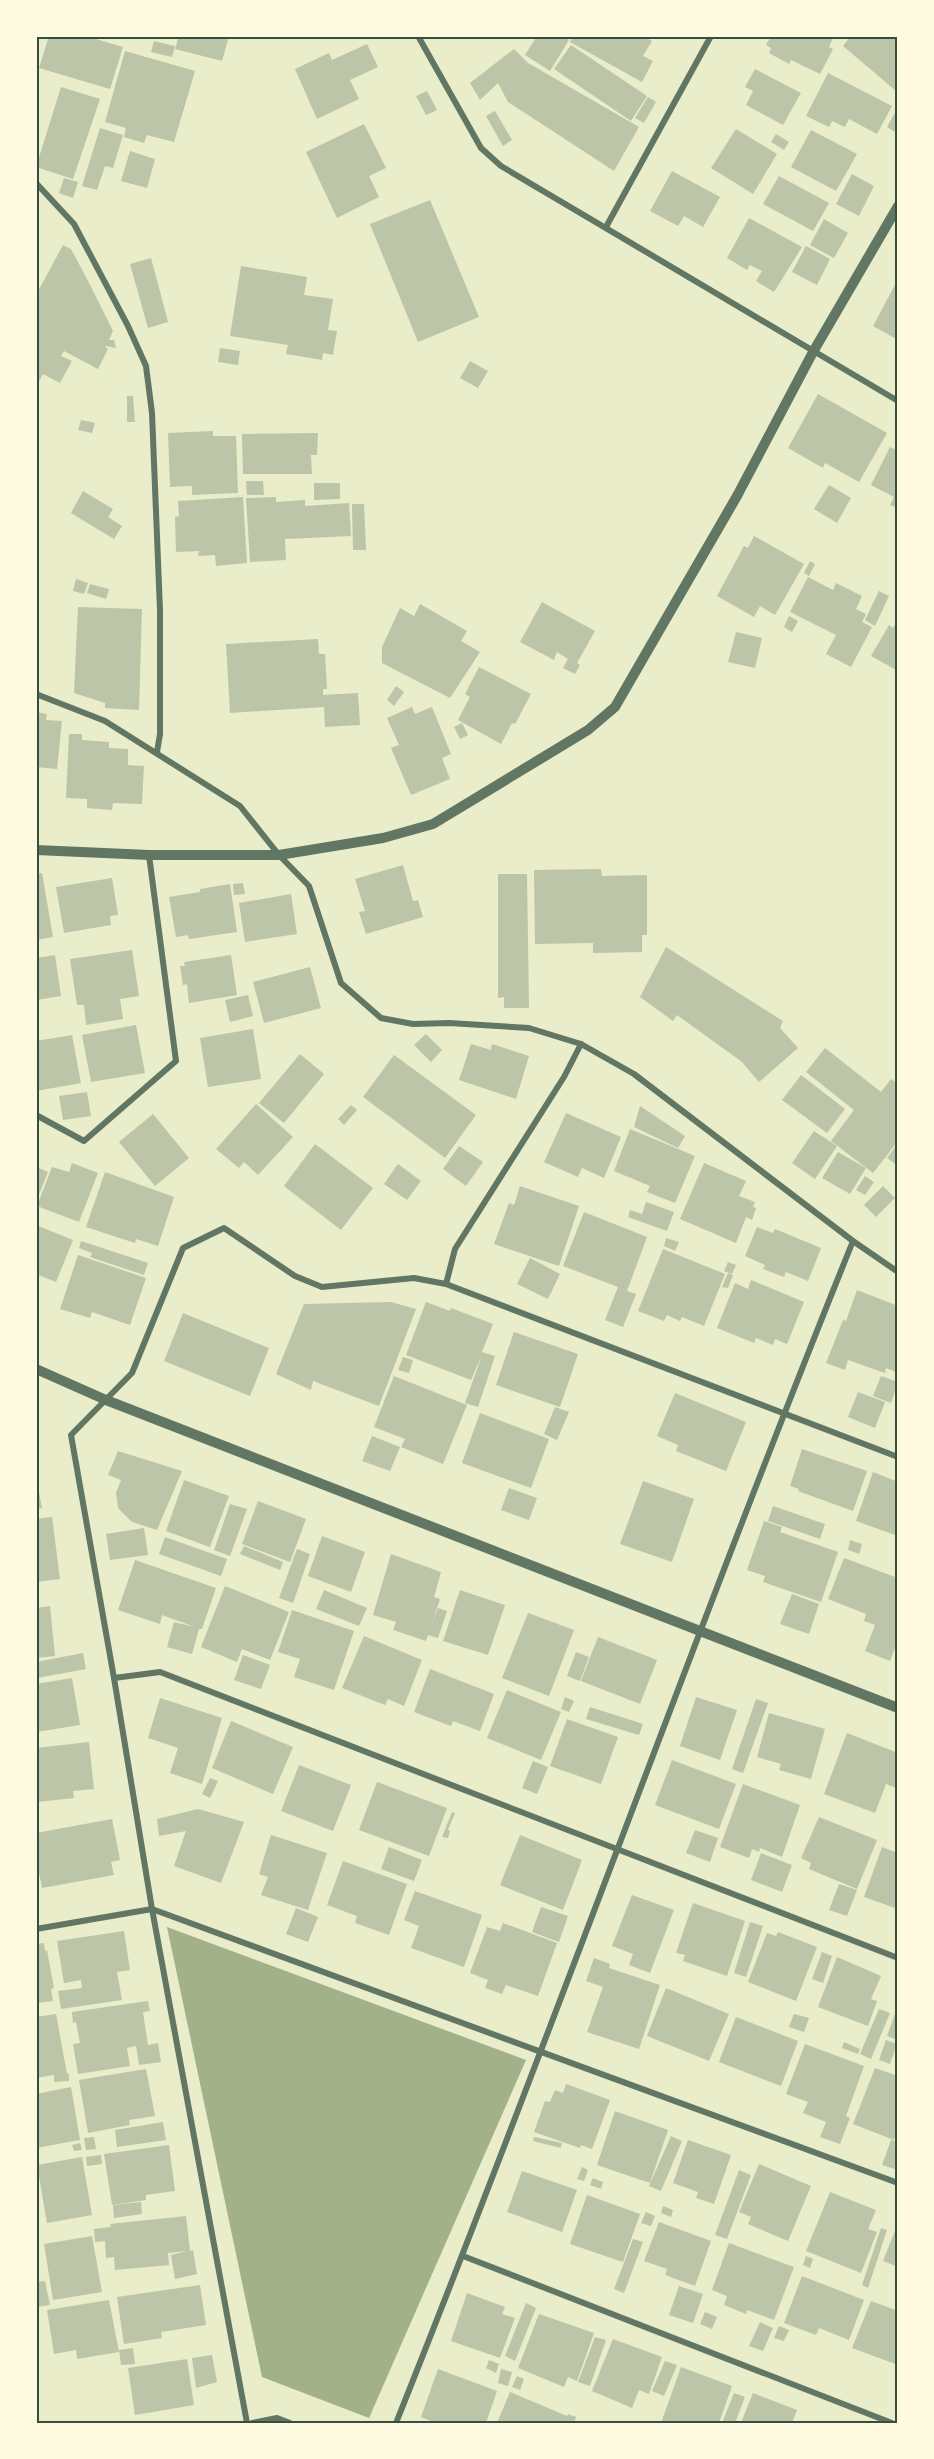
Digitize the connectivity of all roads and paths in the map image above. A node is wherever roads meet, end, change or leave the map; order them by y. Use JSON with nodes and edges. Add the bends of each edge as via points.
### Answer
{"nodes":[{"id":1,"x":418,"y":36,"type":"edge"},
{"id":2,"x":711,"y":36,"type":"edge"},
{"id":3,"x":36,"y":183,"type":"edge"},
{"id":4,"x":898,"y":206,"type":"edge"},
{"id":5,"x":606,"y":227,"type":"junction"},
{"id":6,"x":813,"y":352,"type":"junction"},
{"id":7,"x":898,"y":401,"type":"edge"},
{"id":8,"x":36,"y":694,"type":"edge"},
{"id":9,"x":157,"y":752,"type":"junction"},
{"id":10,"x":36,"y":850,"type":"edge"},
{"id":11,"x":148,"y":855,"type":"junction"},
{"id":12,"x":279,"y":855,"type":"junction"},
{"id":13,"x":581,"y":1044,"type":"junction"},
{"id":14,"x":36,"y":1115,"type":"edge"},
{"id":15,"x":853,"y":1241,"type":"junction"},
{"id":16,"x":898,"y":1272,"type":"edge"},
{"id":17,"x":446,"y":1284,"type":"junction"},
{"id":18,"x":36,"y":1369,"type":"edge"},
{"id":19,"x":106,"y":1400,"type":"junction"},
{"id":20,"x":784,"y":1413,"type":"junction"},
{"id":21,"x":898,"y":1457,"type":"edge"},
{"id":22,"x":700,"y":1633,"type":"junction"},
{"id":23,"x":114,"y":1678,"type":"junction"},
{"id":24,"x":898,"y":1708,"type":"edge"},
{"id":25,"x":618,"y":1851,"type":"junction"},
{"id":26,"x":152,"y":1909,"type":"junction"},
{"id":27,"x":36,"y":1929,"type":"edge"},
{"id":28,"x":898,"y":1958,"type":"edge"},
{"id":29,"x":539,"y":2052,"type":"junction"},
{"id":30,"x":898,"y":2183,"type":"edge"},
{"id":31,"x":463,"y":2256,"type":"junction"},
{"id":32,"x":247,"y":2423,"type":"edge"},
{"id":33,"x":252,"y":2423,"type":"edge"},
{"id":34,"x":290,"y":2423,"type":"edge"},
{"id":35,"x":396,"y":2423,"type":"edge"},
{"id":36,"x":892,"y":2423,"type":"edge"}],
"edges":[{"from":1,"to":5,"type":"street","via":[[481,148],[501,166]]},
{"from":2,"to":5,"type":"street"},
{"from":3,"to":9,"type":"street","via":[[74,224],[146,366],[152,413],[160,610]]},
{"from":4,"to":6,"type":"street"},
{"from":5,"to":6,"type":"street"},
{"from":6,"to":7,"type":"street"},
{"from":6,"to":12,"type":"street","via":[[737,496],[615,707],[588,730],[433,824],[383,838]]},
{"from":8,"to":9,"type":"street","via":[[105,721]]},
{"from":9,"to":12,"type":"street","via":[[240,806]]},
{"from":10,"to":11,"type":"street"},
{"from":11,"to":12,"type":"street"},
{"from":11,"to":14,"type":"street","via":[[176,1061],[84,1141]]},
{"from":12,"to":13,"type":"street","via":[[309,886],[341,983],[381,1018],[413,1024],[529,1028]]},
{"from":13,"to":15,"type":"street","via":[[634,1074]]},
{"from":13,"to":17,"type":"street","via":[[455,1249]]},
{"from":15,"to":16,"type":"street"},
{"from":15,"to":20,"type":"street"},
{"from":17,"to":19,"type":"street","via":[[414,1278],[322,1287],[295,1276],[224,1228],[183,1248],[132,1372]]},
{"from":17,"to":20,"type":"street"},
{"from":18,"to":19,"type":"street"},
{"from":19,"to":22,"type":"street"},
{"from":19,"to":23,"type":"street","via":[[71,1435]]},
{"from":20,"to":21,"type":"street"},
{"from":20,"to":22,"type":"street"},
{"from":22,"to":24,"type":"street"},
{"from":22,"to":25,"type":"street"},
{"from":23,"to":25,"type":"street","via":[[160,1672]]},
{"from":23,"to":26,"type":"street"},
{"from":25,"to":28,"type":"street"},
{"from":25,"to":29,"type":"street"},
{"from":26,"to":27,"type":"street"},
{"from":26,"to":29,"type":"street"},
{"from":26,"to":32,"type":"street"},
{"from":29,"to":30,"type":"street"},
{"from":29,"to":31,"type":"street"},
{"from":31,"to":35,"type":"street"},
{"from":31,"to":36,"type":"street"},
{"from":33,"to":34,"type":"street","via":[[277,2418]]}]}
